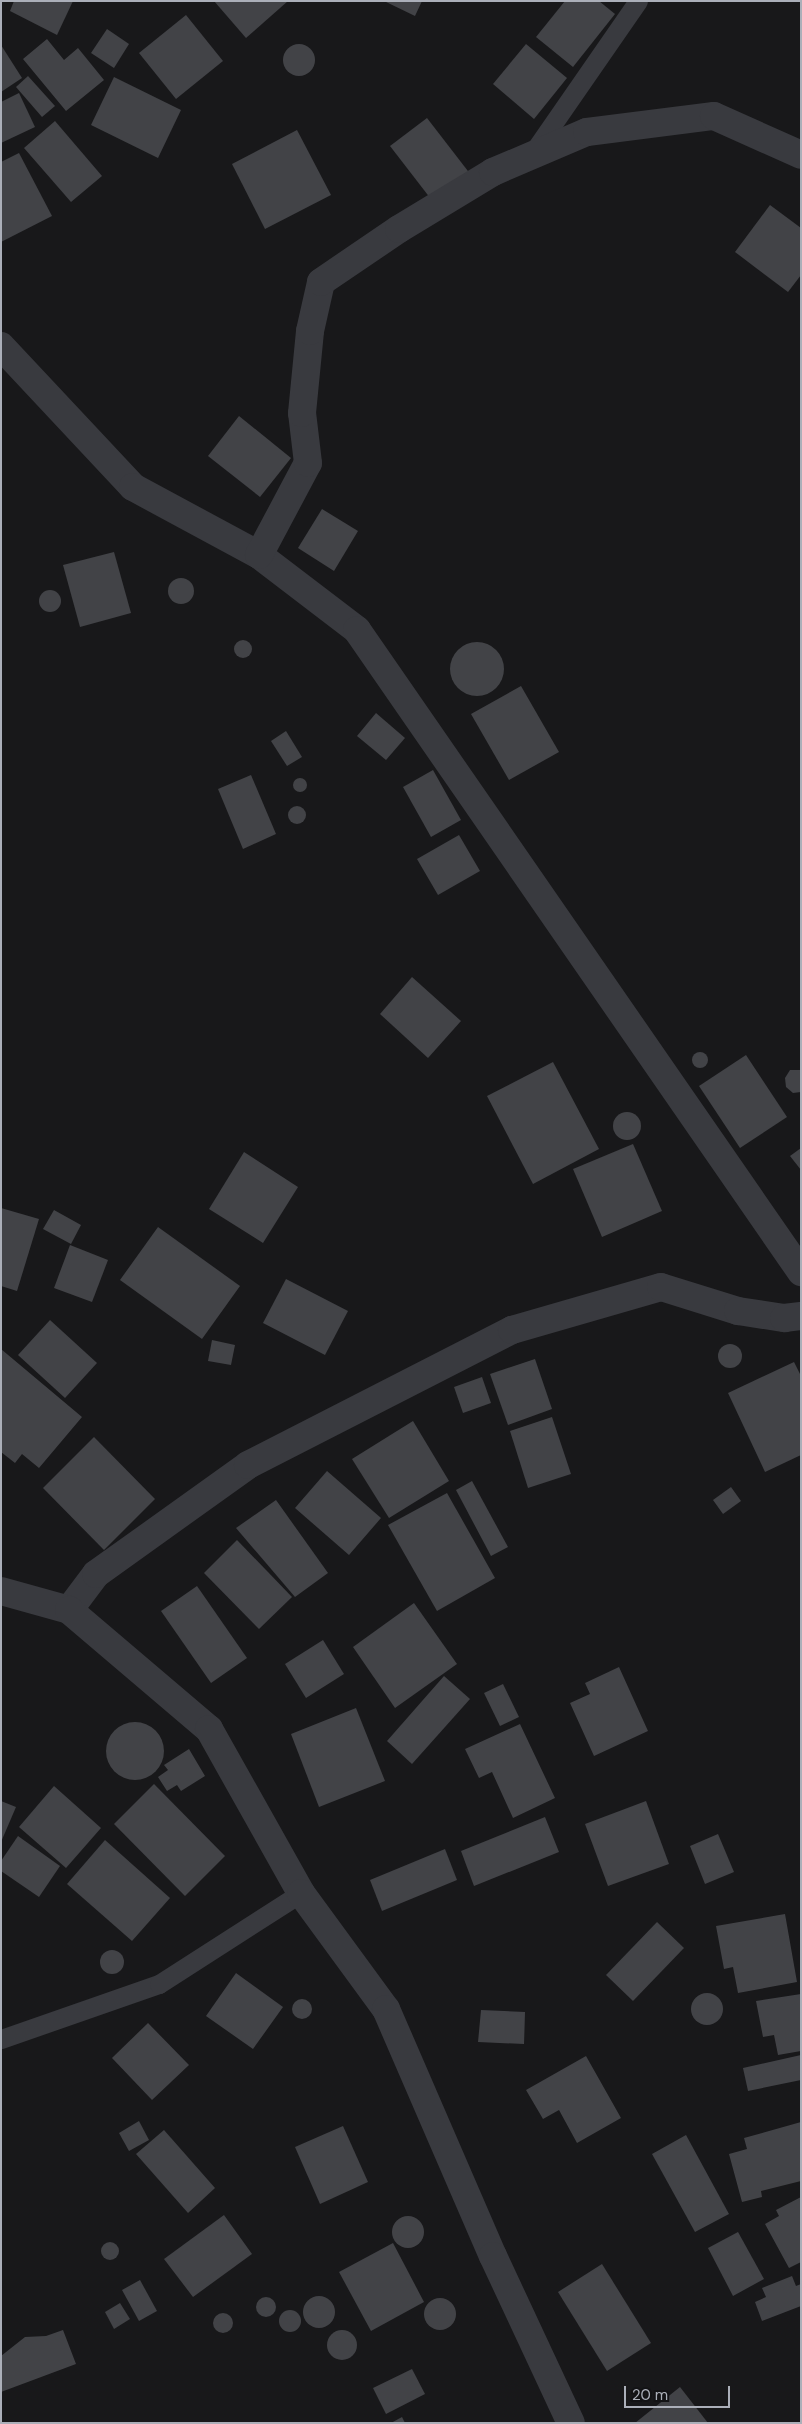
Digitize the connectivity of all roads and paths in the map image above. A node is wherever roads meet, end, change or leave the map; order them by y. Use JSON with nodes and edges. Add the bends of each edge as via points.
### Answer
{"nodes":[{"id":1,"x":638,"y":1,"type":"edge"},
{"id":2,"x":801,"y":155,"type":"edge"},
{"id":3,"x":531,"y":156,"type":"junction"},
{"id":4,"x":1,"y":346,"type":"edge"},
{"id":5,"x":259,"y":554,"type":"junction"},
{"id":6,"x":801,"y":1272,"type":"edge"},
{"id":7,"x":801,"y":1316,"type":"edge"},
{"id":8,"x":1,"y":1592,"type":"edge"},
{"id":9,"x":69,"y":1610,"type":"junction"},
{"id":10,"x":301,"y":1893,"type":"junction"},
{"id":11,"x":1,"y":2039,"type":"edge"},
{"id":12,"x":571,"y":2423,"type":"edge"}],
"edges":[{"from":1,"to":3,"type":"lane"},
{"from":2,"to":3,"type":"street","via":[[714,116],[587,132]]},
{"from":3,"to":5,"type":"street","via":[[492,172],[321,282],[310,331],[302,413],[308,462]]},
{"from":4,"to":5,"type":"street","via":[[133,487]]},
{"from":5,"to":6,"type":"street","via":[[357,630]]},
{"from":7,"to":9,"type":"street","via":[[784,1318],[738,1311],[662,1287],[512,1330],[248,1465],[96,1574]]},
{"from":8,"to":9,"type":"street"},
{"from":9,"to":10,"type":"street","via":[[209,1729]]},
{"from":10,"to":11,"type":"lane","via":[[159,1984]]},
{"from":10,"to":12,"type":"street","via":[[386,2009],[493,2256]]}]}
